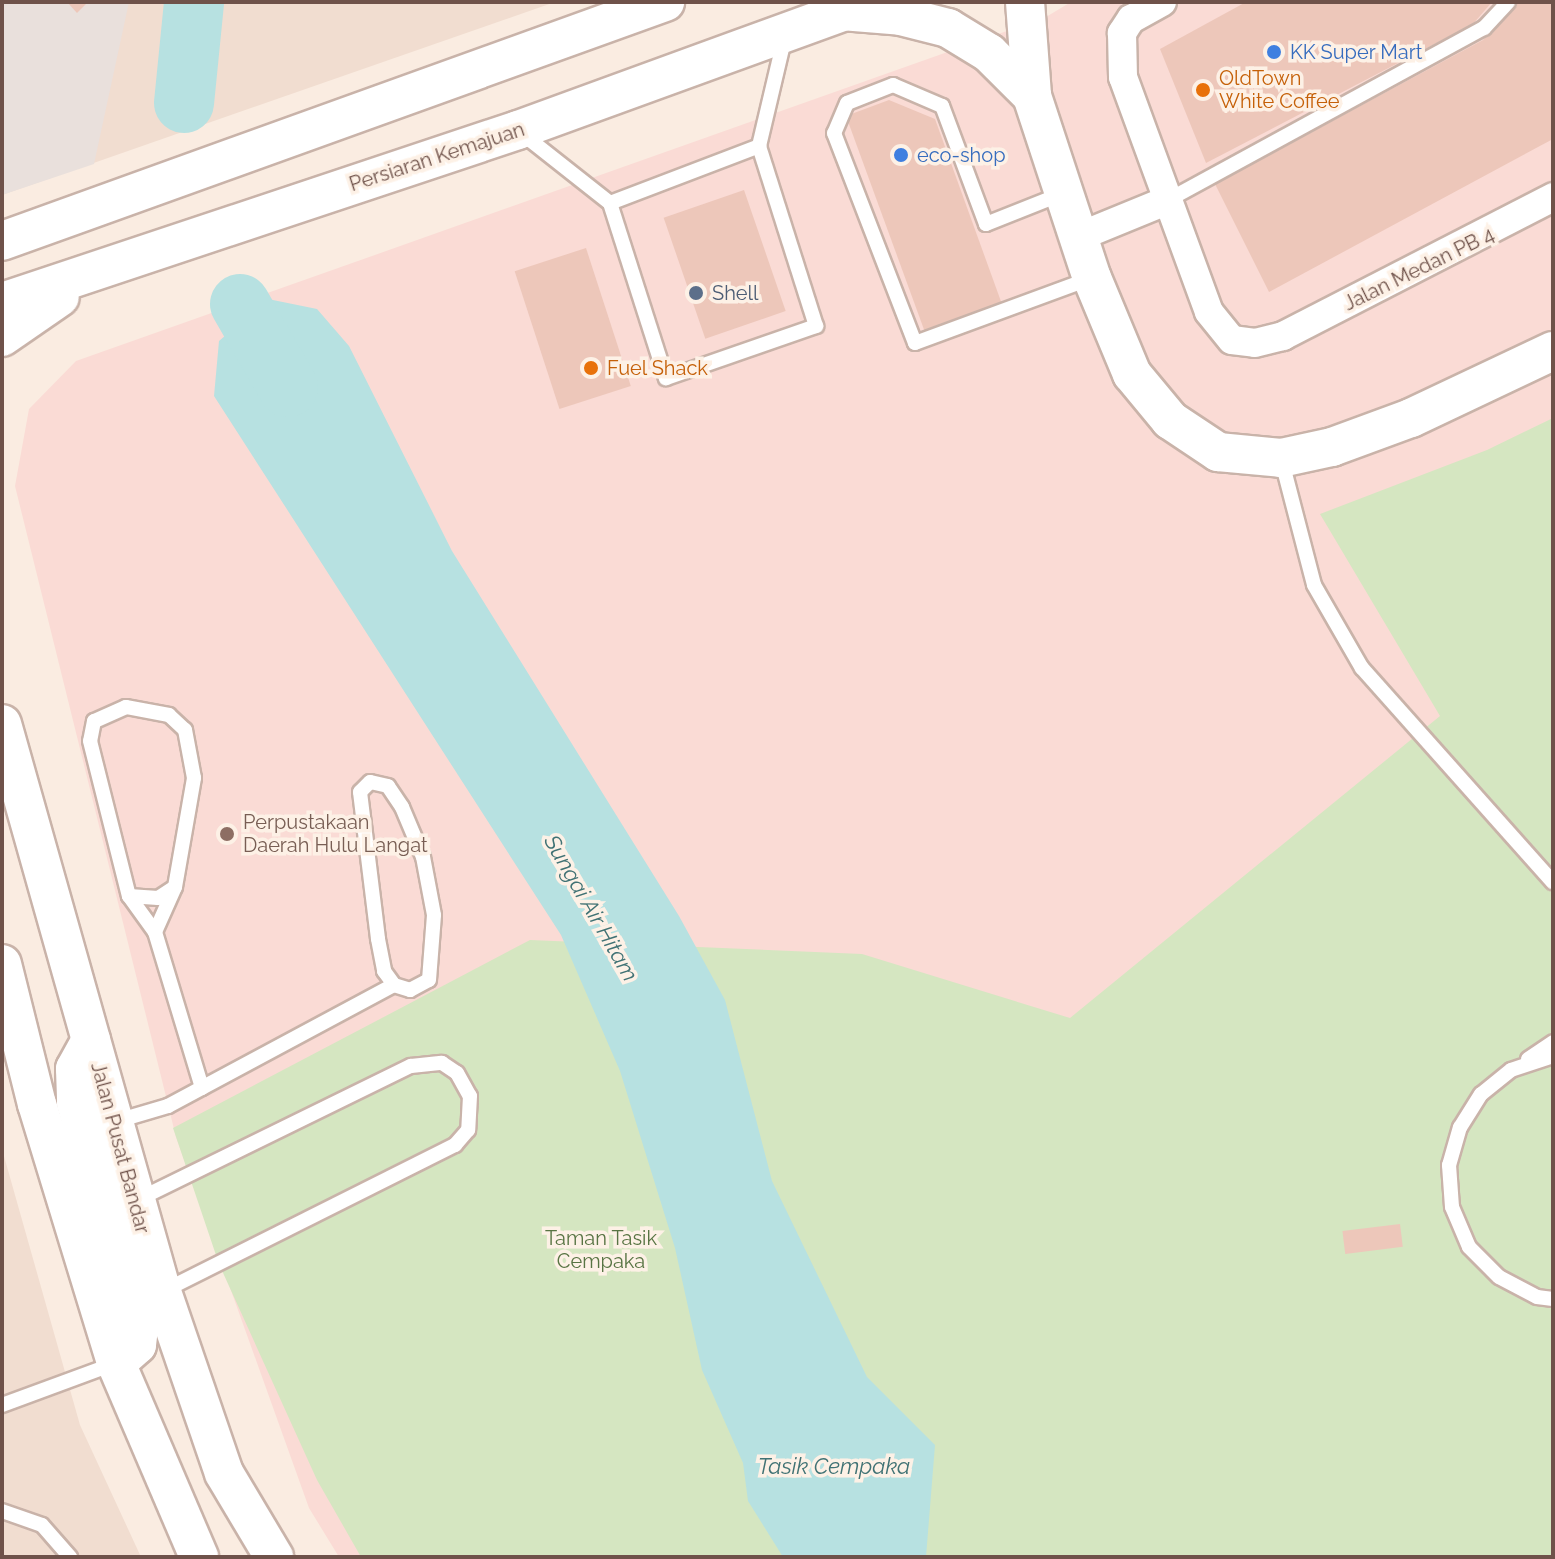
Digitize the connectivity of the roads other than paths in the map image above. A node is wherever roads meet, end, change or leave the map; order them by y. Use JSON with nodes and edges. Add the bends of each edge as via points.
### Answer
{"nodes":[{"id":1,"x":665,"y":2,"type":"edge"},
{"id":2,"x":1025,"y":2,"type":"edge"},
{"id":3,"x":1508,"y":2,"type":"edge"},
{"id":4,"x":1154,"y":6,"type":"edge"},
{"id":5,"x":855,"y":7,"type":"edge"},
{"id":6,"x":786,"y":31,"type":"junction"},
{"id":7,"x":1032,"y":96,"type":"junction"},
{"id":8,"x":518,"y":130,"type":"junction"},
{"id":9,"x":759,"y":146,"type":"junction"},
{"id":10,"x":1064,"y":193,"type":"junction"},
{"id":11,"x":1553,"y":197,"type":"edge"},
{"id":12,"x":1168,"y":200,"type":"junction"},
{"id":13,"x":610,"y":203,"type":"junction"},
{"id":14,"x":81,"y":212,"type":"junction"},
{"id":15,"x":2,"y":219,"type":"edge"},
{"id":16,"x":1078,"y":237,"type":"junction"},
{"id":17,"x":2,"y":241,"type":"edge"},
{"id":18,"x":113,"y":264,"type":"junction"},
{"id":19,"x":1092,"y":278,"type":"junction"},
{"id":20,"x":2,"y":302,"type":"edge"},
{"id":21,"x":2,"y":337,"type":"edge"},
{"id":22,"x":1553,"y":351,"type":"edge"},
{"id":23,"x":1281,"y":458,"type":"junction"},
{"id":24,"x":2,"y":724,"type":"edge"},
{"id":25,"x":1553,"y":882,"type":"edge"},
{"id":26,"x":175,"y":887,"type":"junction"},
{"id":27,"x":129,"y":896,"type":"junction"},
{"id":28,"x":155,"y":932,"type":"junction"},
{"id":29,"x":2,"y":964,"type":"edge"},
{"id":30,"x":394,"y":985,"type":"junction"},
{"id":31,"x":91,"y":1040,"type":"junction"},
{"id":32,"x":1553,"y":1042,"type":"edge"},
{"id":33,"x":1553,"y":1056,"type":"edge"},
{"id":34,"x":1511,"y":1070,"type":"junction"},
{"id":35,"x":202,"y":1088,"type":"junction"},
{"id":36,"x":112,"y":1123,"type":"junction"},
{"id":37,"x":133,"y":1202,"type":"junction"},
{"id":38,"x":162,"y":1292,"type":"junction"},
{"id":39,"x":1553,"y":1299,"type":"edge"},
{"id":40,"x":116,"y":1363,"type":"junction"},
{"id":41,"x":2,"y":1405,"type":"edge"},
{"id":42,"x":224,"y":1473,"type":"junction"},
{"id":43,"x":2,"y":1511,"type":"edge"},
{"id":44,"x":70,"y":1557,"type":"edge"},
{"id":45,"x":199,"y":1557,"type":"edge"},
{"id":46,"x":253,"y":1557,"type":"edge"},
{"id":47,"x":274,"y":1557,"type":"edge"}],
"edges":[{"from":1,"to":14,"type":"main road"},
{"from":2,"to":7,"type":"main road"},
{"from":3,"to":12,"type":"lane","via":[[1484,28]]},
{"from":4,"to":12,"type":"street","via":[[1122,33],[1119,55]]},
{"from":5,"to":6,"type":"main road","name":"Persiaran Kemajuan"},
{"from":5,"to":7,"type":"main road","via":[[948,28],[989,53]]},
{"from":6,"to":8,"type":"main road","name":"Persiaran Kemajuan"},
{"from":6,"to":9,"type":"lane"},
{"from":7,"to":10,"type":"main road"},
{"from":8,"to":13,"type":"lane"},
{"from":8,"to":18,"type":"main road","name":"Persiaran Kemajuan"},
{"from":9,"to":13,"type":"lane"},
{"from":9,"to":13,"type":"lane","via":[[816,326],[666,378]]},
{"from":10,"to":16,"type":"main road"},
{"from":10,"to":19,"type":"lane","via":[[986,224],[942,106],[893,85],[847,103],[834,133],[915,343]]},
{"from":11,"to":12,"type":"street","name":"Jalan Medan PB 4","via":[[1283,336],[1232,340],[1217,329]]},
{"from":12,"to":16,"type":"street"},
{"from":14,"to":15,"type":"main road"},
{"from":14,"to":17,"type":"main road"},
{"from":16,"to":19,"type":"main road"},
{"from":18,"to":20,"type":"main road","name":"Persiaran Kemajuan"},
{"from":18,"to":21,"type":"main road"},
{"from":19,"to":23,"type":"main road","via":[[1132,374],[1170,420],[1218,452]]},
{"from":22,"to":23,"type":"main road","via":[[1411,418],[1332,447]]},
{"from":23,"to":25,"type":"lane","via":[[1314,585],[1362,668]]},
{"from":24,"to":31,"type":"main road","name":"Jalan Pusat Bandar"},
{"from":26,"to":27,"type":"lane","via":[[158,898]]},
{"from":26,"to":27,"type":"lane","via":[[194,778],[185,730],[169,715],[126,707],[94,721],[90,741]]},
{"from":26,"to":28,"type":"lane"},
{"from":27,"to":28,"type":"lane"},
{"from":28,"to":35,"type":"lane"},
{"from":29,"to":40,"type":"main road","via":[[37,1104]]},
{"from":30,"to":30,"type":"lane","via":[[384,971],[378,939],[360,792],[370,782],[388,786],[402,807],[423,857],[434,915],[429,980],[410,990]]},
{"from":30,"to":35,"type":"lane"},
{"from":31,"to":36,"type":"main road","name":"Jalan Pusat Bandar"},
{"from":31,"to":40,"type":"main road","via":[[75,1069],[76,1103],[139,1328],[137,1345]]},
{"from":32,"to":34,"type":"lane"},
{"from":33,"to":34,"type":"lane"},
{"from":34,"to":39,"type":"lane","via":[[1481,1094],[1460,1127],[1449,1165],[1452,1207],[1469,1247],[1499,1277],[1537,1297]]},
{"from":35,"to":36,"type":"lane","via":[[168,1106]]},
{"from":36,"to":37,"type":"main road","name":"Jalan Pusat Bandar"},
{"from":37,"to":38,"type":"main road","name":"Jalan Pusat Bandar"},
{"from":37,"to":38,"type":"lane","via":[[411,1066],[442,1063],[457,1073],[470,1096],[468,1130],[455,1145]]},
{"from":38,"to":42,"type":"main road","name":"Jalan Pusat Bandar"},
{"from":40,"to":41,"type":"lane"},
{"from":40,"to":45,"type":"main road"},
{"from":42,"to":46,"type":"main road"},
{"from":42,"to":47,"type":"main road","name":"Jalan Pusat Bandar"},
{"from":43,"to":44,"type":"lane","via":[[42,1525]]}]}
